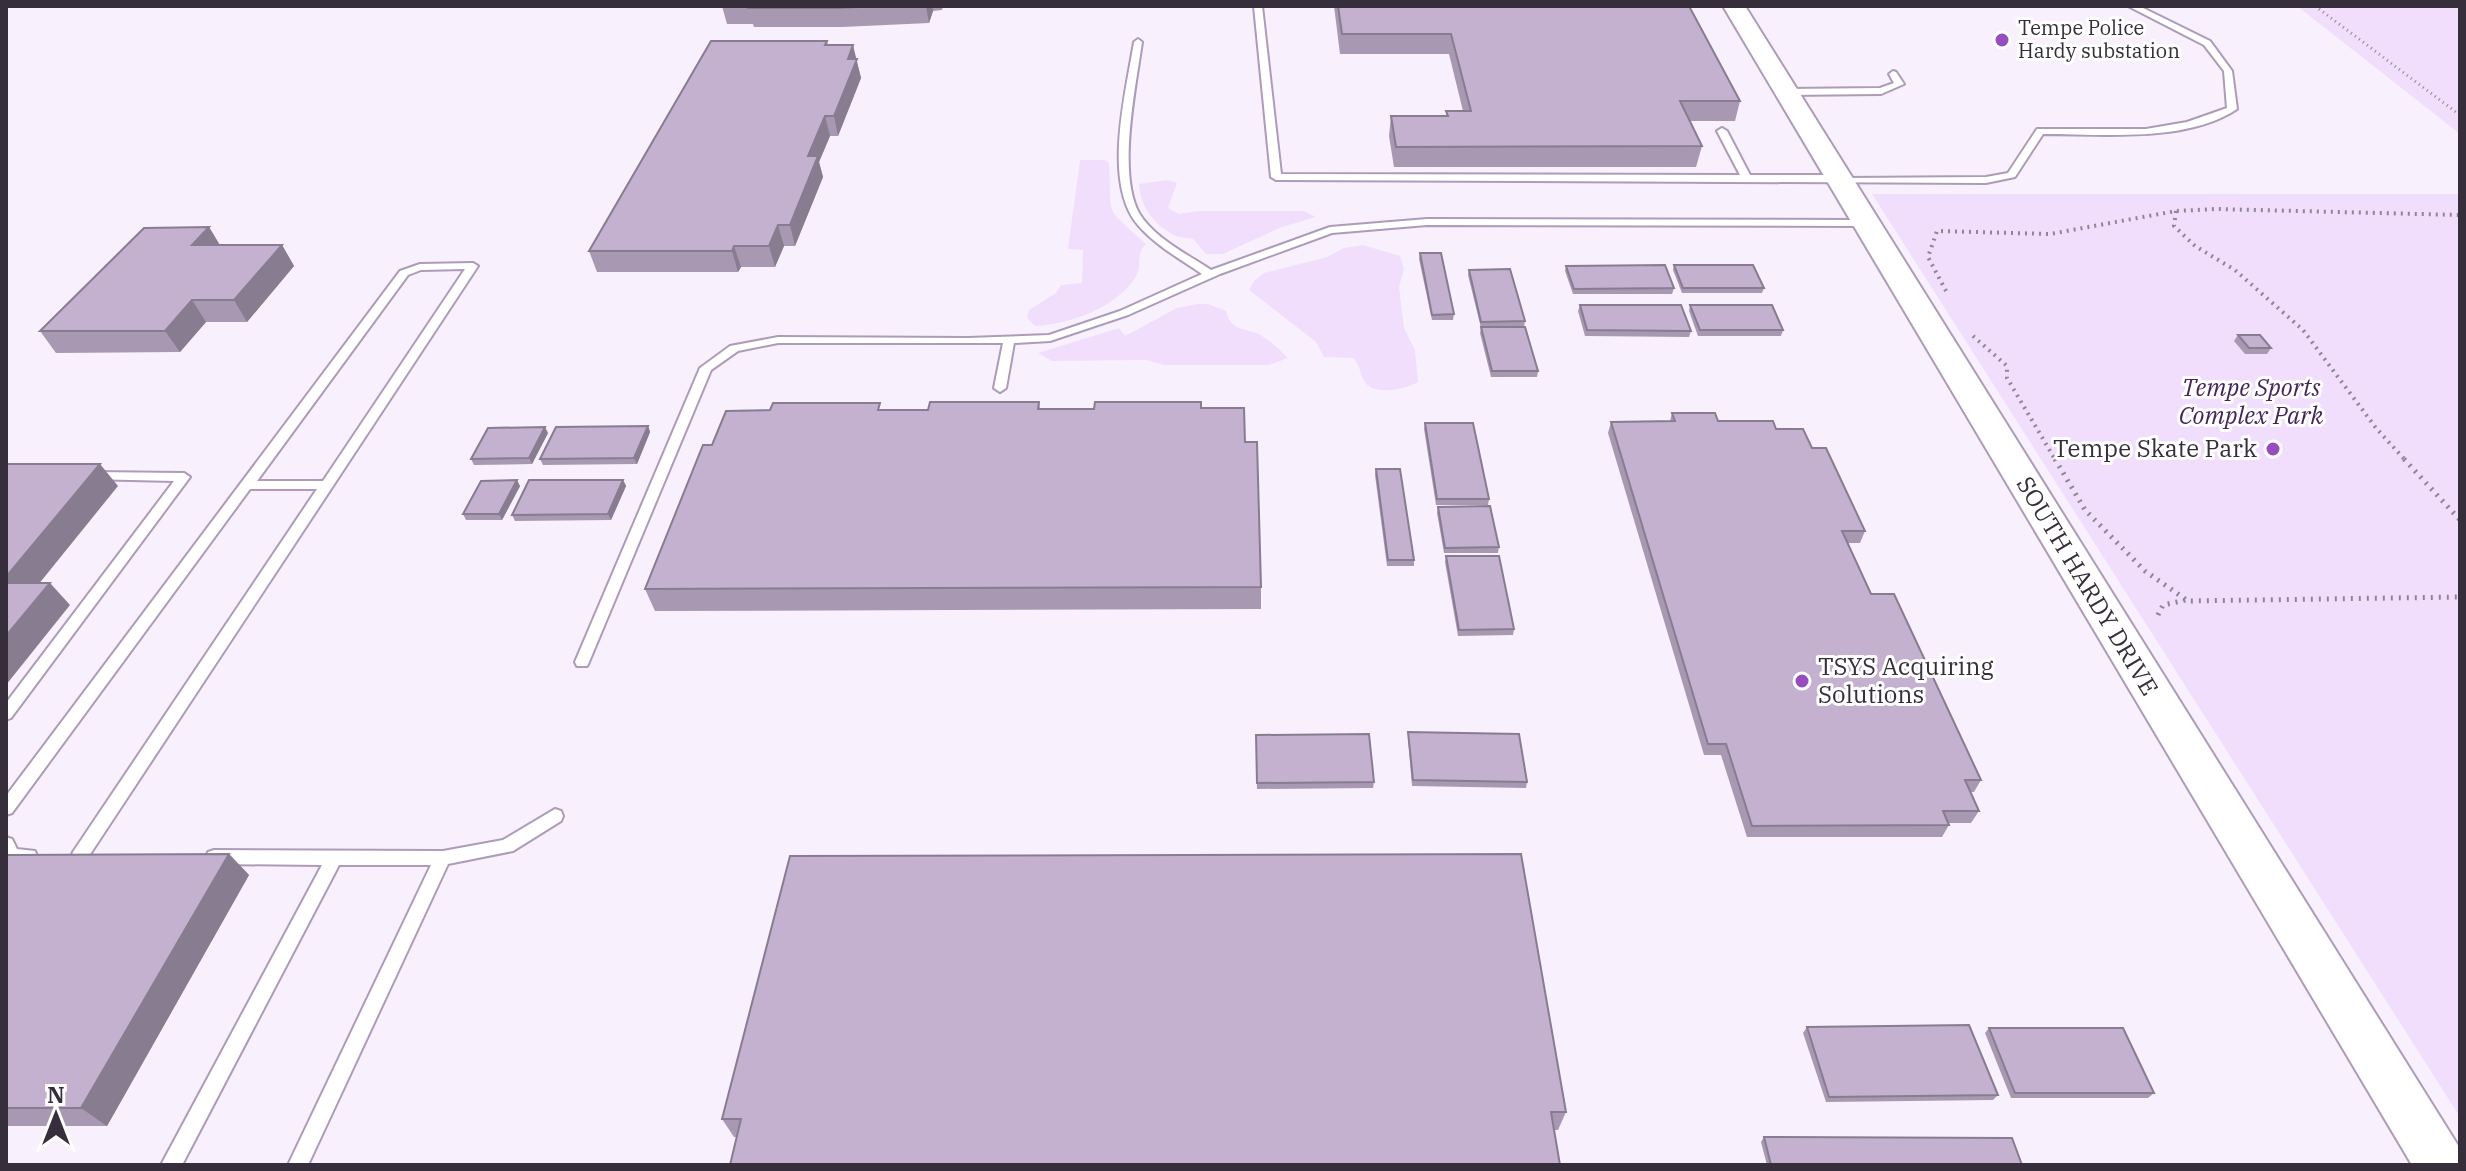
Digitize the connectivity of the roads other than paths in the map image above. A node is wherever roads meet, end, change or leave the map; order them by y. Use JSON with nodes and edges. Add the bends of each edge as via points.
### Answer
{"nodes":[{"id":1,"x":1258,"y":6,"type":"edge"},
{"id":2,"x":1734,"y":6,"type":"edge"},
{"id":3,"x":2132,"y":6,"type":"edge"},
{"id":4,"x":1138,"y":42,"type":"dead end"},
{"id":5,"x":1893,"y":74,"type":"dead end"},
{"id":6,"x":1787,"y":92,"type":"junction"},
{"id":7,"x":1722,"y":131,"type":"edge"},
{"id":8,"x":1746,"y":177,"type":"junction"},
{"id":9,"x":1840,"y":179,"type":"junction"},
{"id":10,"x":1866,"y":223,"type":"junction"},
{"id":11,"x":1210,"y":275,"type":"junction"},
{"id":12,"x":1009,"y":340,"type":"junction"},
{"id":13,"x":1000,"y":388,"type":"dead end"},
{"id":14,"x":80,"y":475,"type":"edge"},
{"id":15,"x":246,"y":485,"type":"junction"},
{"id":16,"x":327,"y":485,"type":"junction"},
{"id":17,"x":582,"y":662,"type":"dead end"},
{"id":18,"x":6,"y":714,"type":"edge"},
{"id":19,"x":6,"y":808,"type":"edge"},
{"id":20,"x":555,"y":816,"type":"dead end"},
{"id":21,"x":6,"y":844,"type":"edge"},
{"id":22,"x":191,"y":857,"type":"edge"},
{"id":23,"x":334,"y":858,"type":"junction"},
{"id":24,"x":443,"y":858,"type":"junction"},
{"id":25,"x":171,"y":1165,"type":"edge"},
{"id":26,"x":298,"y":1165,"type":"edge"},
{"id":27,"x":2441,"y":1165,"type":"edge"}],
"edges":[{"from":1,"to":8,"type":"lane","via":[[1276,177]]},
{"from":2,"to":6,"type":"street","name":"SOUTH HARDY DRIVE"},
{"from":3,"to":9,"type":"lane","via":[[2207,43],[2228,71],[2232,109],[2189,125],[2146,132],[2040,131],[2011,175],[1986,180]]},
{"from":4,"to":11,"type":"lane","via":[[1122,177],[1133,212]]},
{"from":5,"to":6,"type":"lane","via":[[1899,84],[1881,91]]},
{"from":6,"to":9,"type":"street","name":"SOUTH HARDY DRIVE"},
{"from":7,"to":8,"type":"lane"},
{"from":8,"to":9,"type":"lane"},
{"from":9,"to":10,"type":"street","name":"SOUTH HARDY DRIVE"},
{"from":10,"to":11,"type":"lane","via":[[1427,222],[1330,230]]},
{"from":10,"to":27,"type":"street","name":"SOUTH HARDY DRIVE"},
{"from":11,"to":12,"type":"lane","via":[[1050,338]]},
{"from":12,"to":13,"type":"lane"},
{"from":12,"to":17,"type":"lane","via":[[778,340],[734,348],[706,368]]},
{"from":14,"to":18,"type":"lane","via":[[184,477]]},
{"from":15,"to":16,"type":"lane"},
{"from":15,"to":16,"type":"lane","via":[[404,273],[420,267],[473,266]]},
{"from":15,"to":19,"type":"lane"},
{"from":16,"to":21,"type":"lane","via":[[73,857],[12,856]]},
{"from":20,"to":24,"type":"lane","via":[[507,846]]},
{"from":22,"to":23,"type":"lane"},
{"from":23,"to":24,"type":"lane"},
{"from":23,"to":25,"type":"lane"},
{"from":24,"to":26,"type":"lane"}]}
